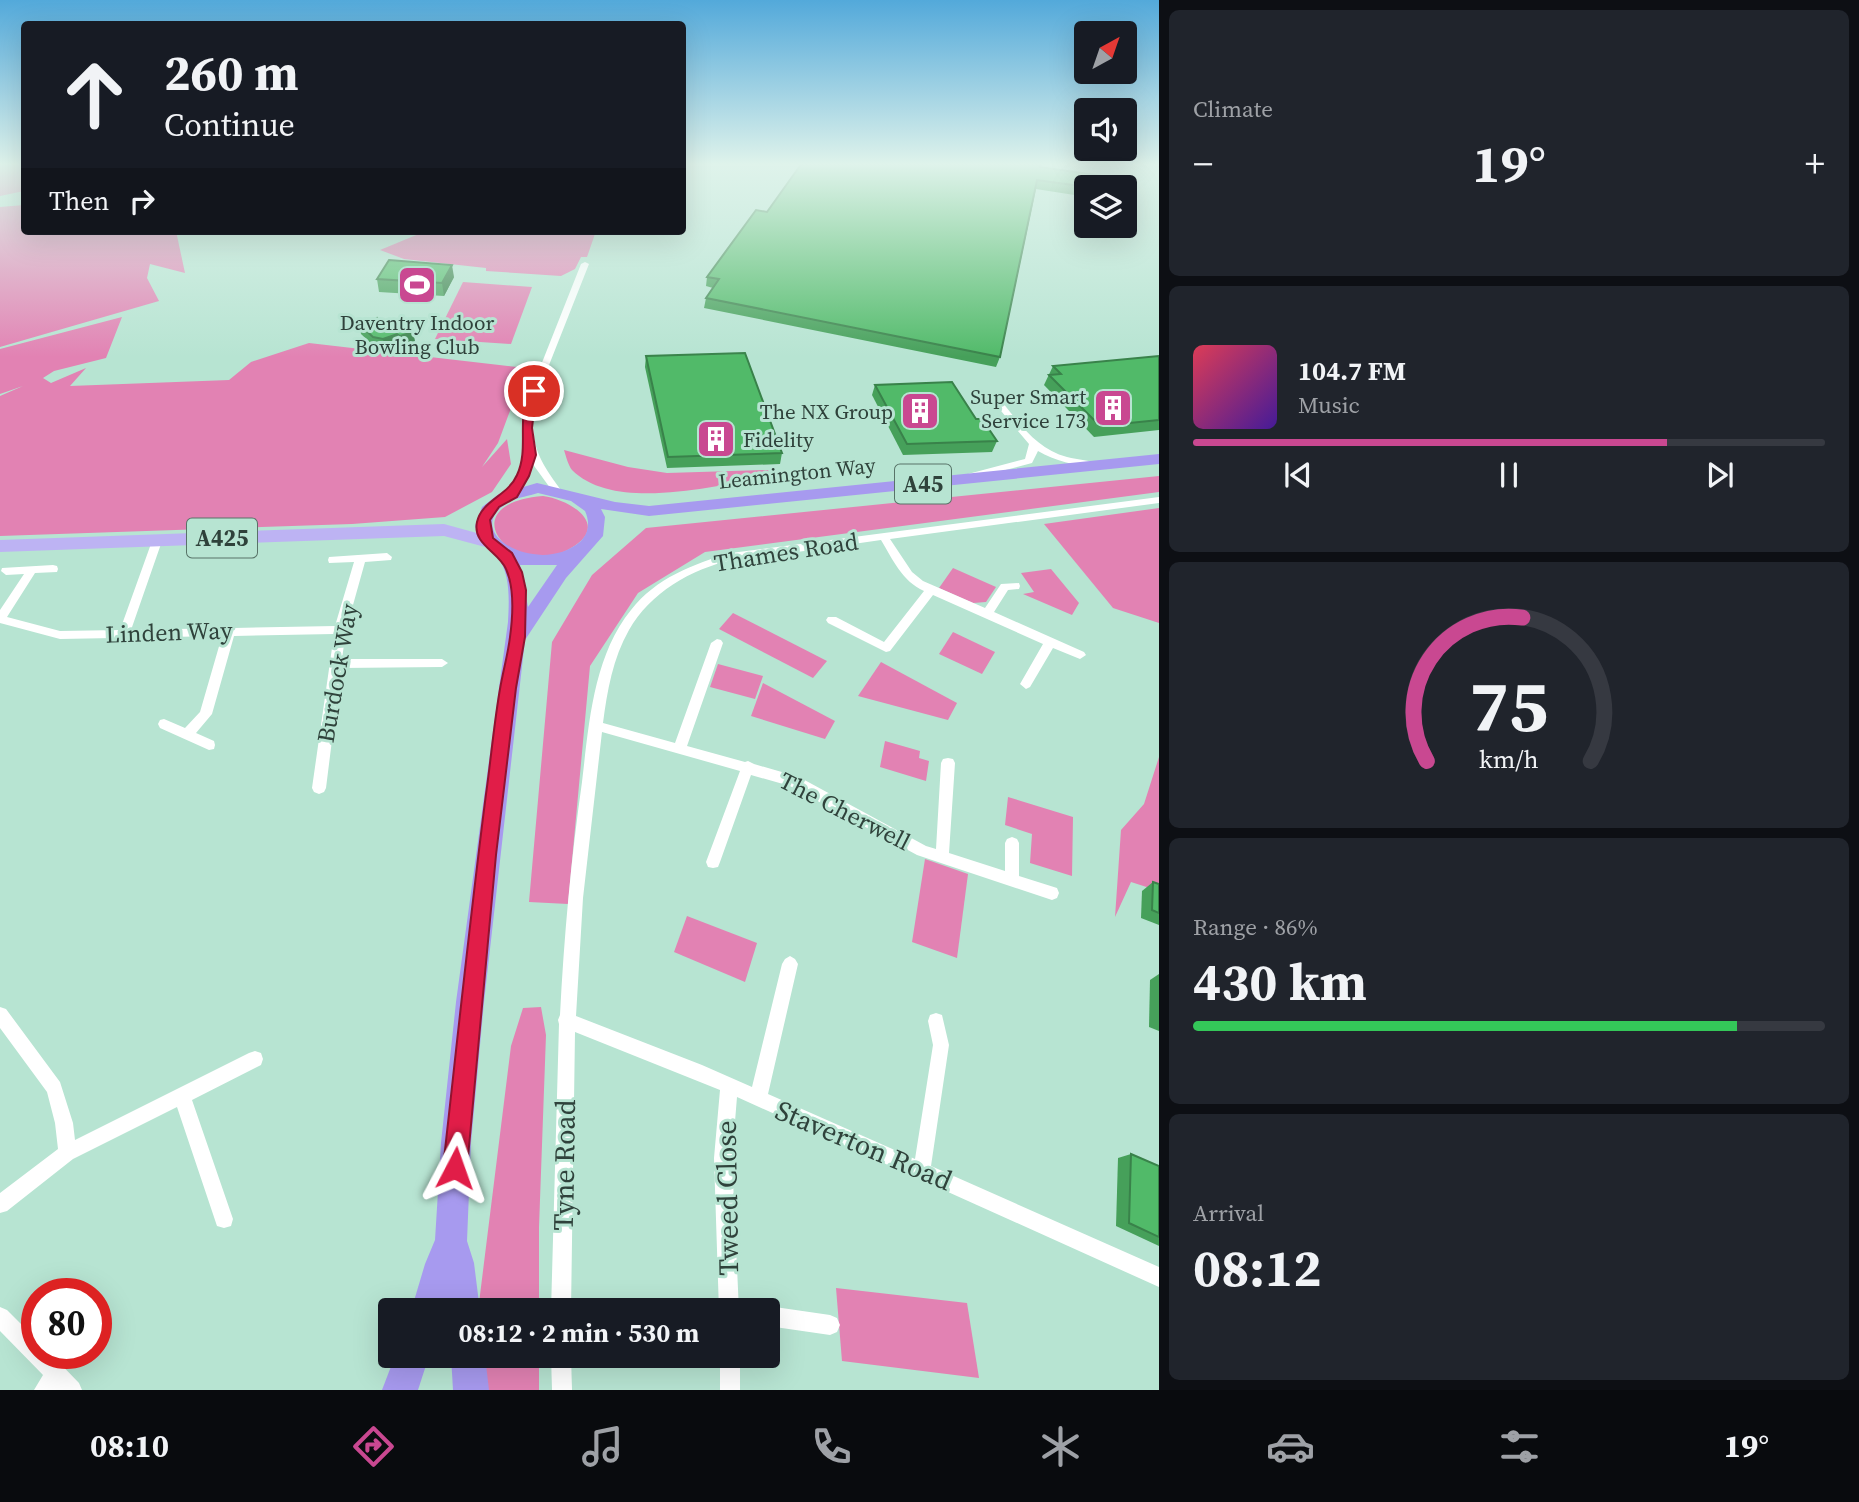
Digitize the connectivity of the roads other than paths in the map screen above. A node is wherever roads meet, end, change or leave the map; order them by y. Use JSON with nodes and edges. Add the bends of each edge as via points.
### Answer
{"nodes":[{"id":1,"x":585,"y":264,"type":"dead end"},
{"id":2,"x":1000,"y":405,"type":"dead end"},
{"id":3,"x":1032,"y":446,"type":"junction"},
{"id":4,"x":530,"y":455,"type":"junction"},
{"id":5,"x":1159,"y":459,"type":"edge"},
{"id":6,"x":1102,"y":466,"type":"junction"},
{"id":7,"x":961,"y":480,"type":"junction"},
{"id":8,"x":556,"y":489,"type":"junction"},
{"id":9,"x":513,"y":494,"type":"junction"},
{"id":10,"x":578,"y":497,"type":"junction"},
{"id":11,"x":1159,"y":500,"type":"edge"},
{"id":12,"x":649,"y":511,"type":"junction"},
{"id":13,"x":487,"y":513,"type":"junction"},
{"id":14,"x":444,"y":530,"type":"junction"},
{"id":15,"x":595,"y":535,"type":"junction"},
{"id":16,"x":883,"y":536,"type":"junction"},
{"id":17,"x":157,"y":541,"type":"junction"},
{"id":18,"x":489,"y":542,"type":"junction"},
{"id":19,"x":0,"y":546,"type":"edge"},
{"id":20,"x":582,"y":550,"type":"junction"},
{"id":21,"x":508,"y":556,"type":"junction"},
{"id":22,"x":387,"y":557,"type":"dead end"},
{"id":23,"x":360,"y":559,"type":"junction"},
{"id":24,"x":333,"y":560,"type":"dead end"},
{"id":25,"x":52,"y":569,"type":"dead end"},
{"id":26,"x":6,"y":570,"type":"dead end"},
{"id":27,"x":31,"y":571,"type":"junction"},
{"id":28,"x":1015,"y":586,"type":"dead end"},
{"id":29,"x":931,"y":590,"type":"junction"},
{"id":30,"x":987,"y":614,"type":"junction"},
{"id":31,"x":0,"y":619,"type":"edge"},
{"id":32,"x":832,"y":620,"type":"dead end"},
{"id":33,"x":341,"y":629,"type":"junction"},
{"id":34,"x":230,"y":631,"type":"junction"},
{"id":35,"x":124,"y":634,"type":"junction"},
{"id":36,"x":518,"y":637,"type":"junction"},
{"id":37,"x":1050,"y":642,"type":"junction"},
{"id":38,"x":717,"y":643,"type":"dead end"},
{"id":39,"x":1080,"y":655,"type":"dead end"},
{"id":40,"x":442,"y":663,"type":"dead end"},
{"id":41,"x":336,"y":664,"type":"junction"},
{"id":42,"x":1026,"y":684,"type":"dead end"},
{"id":43,"x":164,"y":724,"type":"dead end"},
{"id":44,"x":597,"y":726,"type":"junction"},
{"id":45,"x":187,"y":735,"type":"junction"},
{"id":46,"x":209,"y":745,"type":"dead end"},
{"id":47,"x":679,"y":750,"type":"junction"},
{"id":48,"x":948,"y":763,"type":"dead end"},
{"id":49,"x":748,"y":766,"type":"junction"},
{"id":50,"x":319,"y":788,"type":"dead end"},
{"id":51,"x":1012,"y":843,"type":"dead end"},
{"id":52,"x":942,"y":858,"type":"junction"},
{"id":53,"x":713,"y":862,"type":"dead end"},
{"id":54,"x":1012,"y":880,"type":"junction"},
{"id":55,"x":1052,"y":893,"type":"dead end"},
{"id":56,"x":790,"y":964,"type":"dead end"},
{"id":57,"x":0,"y":1016,"type":"edge"},
{"id":58,"x":566,"y":1020,"type":"junction"},
{"id":59,"x":936,"y":1021,"type":"dead end"},
{"id":60,"x":256,"y":1059,"type":"dead end"},
{"id":61,"x":729,"y":1086,"type":"junction"},
{"id":62,"x":182,"y":1095,"type":"junction"},
{"id":63,"x":758,"y":1099,"type":"junction"},
{"id":64,"x":67,"y":1153,"type":"junction"},
{"id":65,"x":922,"y":1170,"type":"junction"},
{"id":66,"x":0,"y":1203,"type":"edge"},
{"id":67,"x":224,"y":1219,"type":"dead end"},
{"id":68,"x":451,"y":1241,"type":"junction"},
{"id":69,"x":1159,"y":1277,"type":"edge"},
{"id":70,"x":432,"y":1298,"type":"edge"},
{"id":71,"x":462,"y":1298,"type":"edge"},
{"id":72,"x":561,"y":1298,"type":"edge"},
{"id":73,"x":728,"y":1298,"type":"edge"},
{"id":74,"x":0,"y":1317,"type":"edge"},
{"id":75,"x":780,"y":1318,"type":"edge"},
{"id":76,"x":830,"y":1325,"type":"dead end"},
{"id":77,"x":408,"y":1368,"type":"edge"},
{"id":78,"x":469,"y":1368,"type":"edge"},
{"id":79,"x":561,"y":1368,"type":"edge"},
{"id":80,"x":730,"y":1368,"type":"edge"},
{"id":81,"x":50,"y":1382,"type":"edge"},
{"id":82,"x":72,"y":1390,"type":"edge"},
{"id":83,"x":400,"y":1390,"type":"edge"},
{"id":84,"x":471,"y":1390,"type":"edge"},
{"id":85,"x":562,"y":1390,"type":"edge"},
{"id":86,"x":730,"y":1390,"type":"edge"}],
"edges":[{"from":1,"to":4,"type":"street","via":[[530,403],[526,428]]},
{"from":2,"to":3,"type":"street"},
{"from":3,"to":6,"type":"street","via":[[1065,460]]},
{"from":3,"to":7,"type":"street","via":[[1029,461]]},
{"from":4,"to":8,"type":"street"},
{"from":4,"to":9,"type":"street"},
{"from":5,"to":6,"type":"highway","name":"Leamington Way","number":"A45"},
{"from":6,"to":7,"type":"highway","name":"Leamington Way","number":"A45"},
{"from":7,"to":12,"type":"highway","name":"Leamington Way","number":"A45"},
{"from":8,"to":9,"type":"highway"},
{"from":8,"to":10,"type":"highway"},
{"from":9,"to":13,"type":"highway"},
{"from":10,"to":12,"type":"highway","name":"Leamington Way","number":"A45"},
{"from":10,"to":15,"type":"highway","via":[[596,515]]},
{"from":11,"to":16,"type":"street","name":"Thames Road"},
{"from":12,"to":15,"type":"highway","name":"Leamington Way","number":"A45"},
{"from":13,"to":14,"type":"main road"},
{"from":13,"to":18,"type":"highway","via":[[483,528]]},
{"from":14,"to":17,"type":"main road","number":"A425"},
{"from":14,"to":18,"type":"main road"},
{"from":15,"to":20,"type":"highway"},
{"from":16,"to":29,"type":"street","via":[[908,575]]},
{"from":16,"to":44,"type":"street","name":"Thames Road","via":[[731,557],[659,587],[623,629],[610,659]]},
{"from":17,"to":19,"type":"main road","number":"A425"},
{"from":17,"to":35,"type":"street"},
{"from":18,"to":21,"type":"highway"},
{"from":20,"to":21,"type":"highway","via":[[550,562]]},
{"from":20,"to":36,"type":"highway","via":[[559,574]]},
{"from":21,"to":36,"type":"highway","via":[[519,590]]},
{"from":22,"to":23,"type":"street"},
{"from":23,"to":24,"type":"street"},
{"from":23,"to":33,"type":"street","name":"Burdock Way"},
{"from":25,"to":27,"type":"street"},
{"from":26,"to":27,"type":"street"},
{"from":27,"to":31,"type":"street"},
{"from":28,"to":30,"type":"street","via":[[1005,587]]},
{"from":29,"to":30,"type":"street"},
{"from":29,"to":32,"type":"street","via":[[886,648]]},
{"from":30,"to":37,"type":"street"},
{"from":31,"to":35,"type":"street","name":"Linden Way","via":[[60,635]]},
{"from":33,"to":34,"type":"street","name":"Linden Way"},
{"from":33,"to":41,"type":"street","name":"Burdock Way"},
{"from":34,"to":35,"type":"street","name":"Linden Way"},
{"from":34,"to":45,"type":"street","via":[[206,714]]},
{"from":36,"to":68,"type":"highway","via":[[470,1002]]},
{"from":37,"to":39,"type":"street"},
{"from":37,"to":42,"type":"street"},
{"from":38,"to":47,"type":"street"},
{"from":40,"to":41,"type":"street"},
{"from":41,"to":50,"type":"street","name":"Burdock Way"},
{"from":43,"to":45,"type":"street"},
{"from":44,"to":47,"type":"street","name":"The Cherwell"},
{"from":44,"to":58,"type":"street","name":"Thames Road","via":[[585,805]]},
{"from":45,"to":46,"type":"street"},
{"from":47,"to":49,"type":"street","name":"The Cherwell"},
{"from":48,"to":52,"type":"street","name":"The Cherwell"},
{"from":49,"to":52,"type":"street","name":"The Cherwell","via":[[794,781]]},
{"from":49,"to":53,"type":"street","name":"The Cherwell"},
{"from":51,"to":54,"type":"street"},
{"from":52,"to":54,"type":"street","name":"The Cherwell"},
{"from":54,"to":55,"type":"street","name":"The Cherwell"},
{"from":56,"to":63,"type":"street"},
{"from":57,"to":64,"type":"street","via":[[54,1087]]},
{"from":58,"to":61,"type":"street","name":"Staverton Road"},
{"from":58,"to":72,"type":"street","name":"Tyne Road"},
{"from":59,"to":65,"type":"street","via":[[941,1045]]},
{"from":60,"to":62,"type":"street"},
{"from":61,"to":63,"type":"street","name":"Staverton Road"},
{"from":61,"to":73,"type":"street","name":"Tweed Close","via":[[723,1158]]},
{"from":62,"to":64,"type":"street"},
{"from":62,"to":67,"type":"street"},
{"from":63,"to":65,"type":"street","name":"Staverton Road"},
{"from":64,"to":66,"type":"street"},
{"from":65,"to":69,"type":"street","name":"Staverton Road"},
{"from":68,"to":70,"type":"highway"},
{"from":68,"to":71,"type":"highway"},
{"from":74,"to":81,"type":"street"},
{"from":75,"to":76,"type":"street"},
{"from":77,"to":83,"type":"highway"},
{"from":78,"to":84,"type":"highway"},
{"from":79,"to":85,"type":"street"},
{"from":80,"to":86,"type":"street"},
{"from":81,"to":82,"type":"street"}]}
